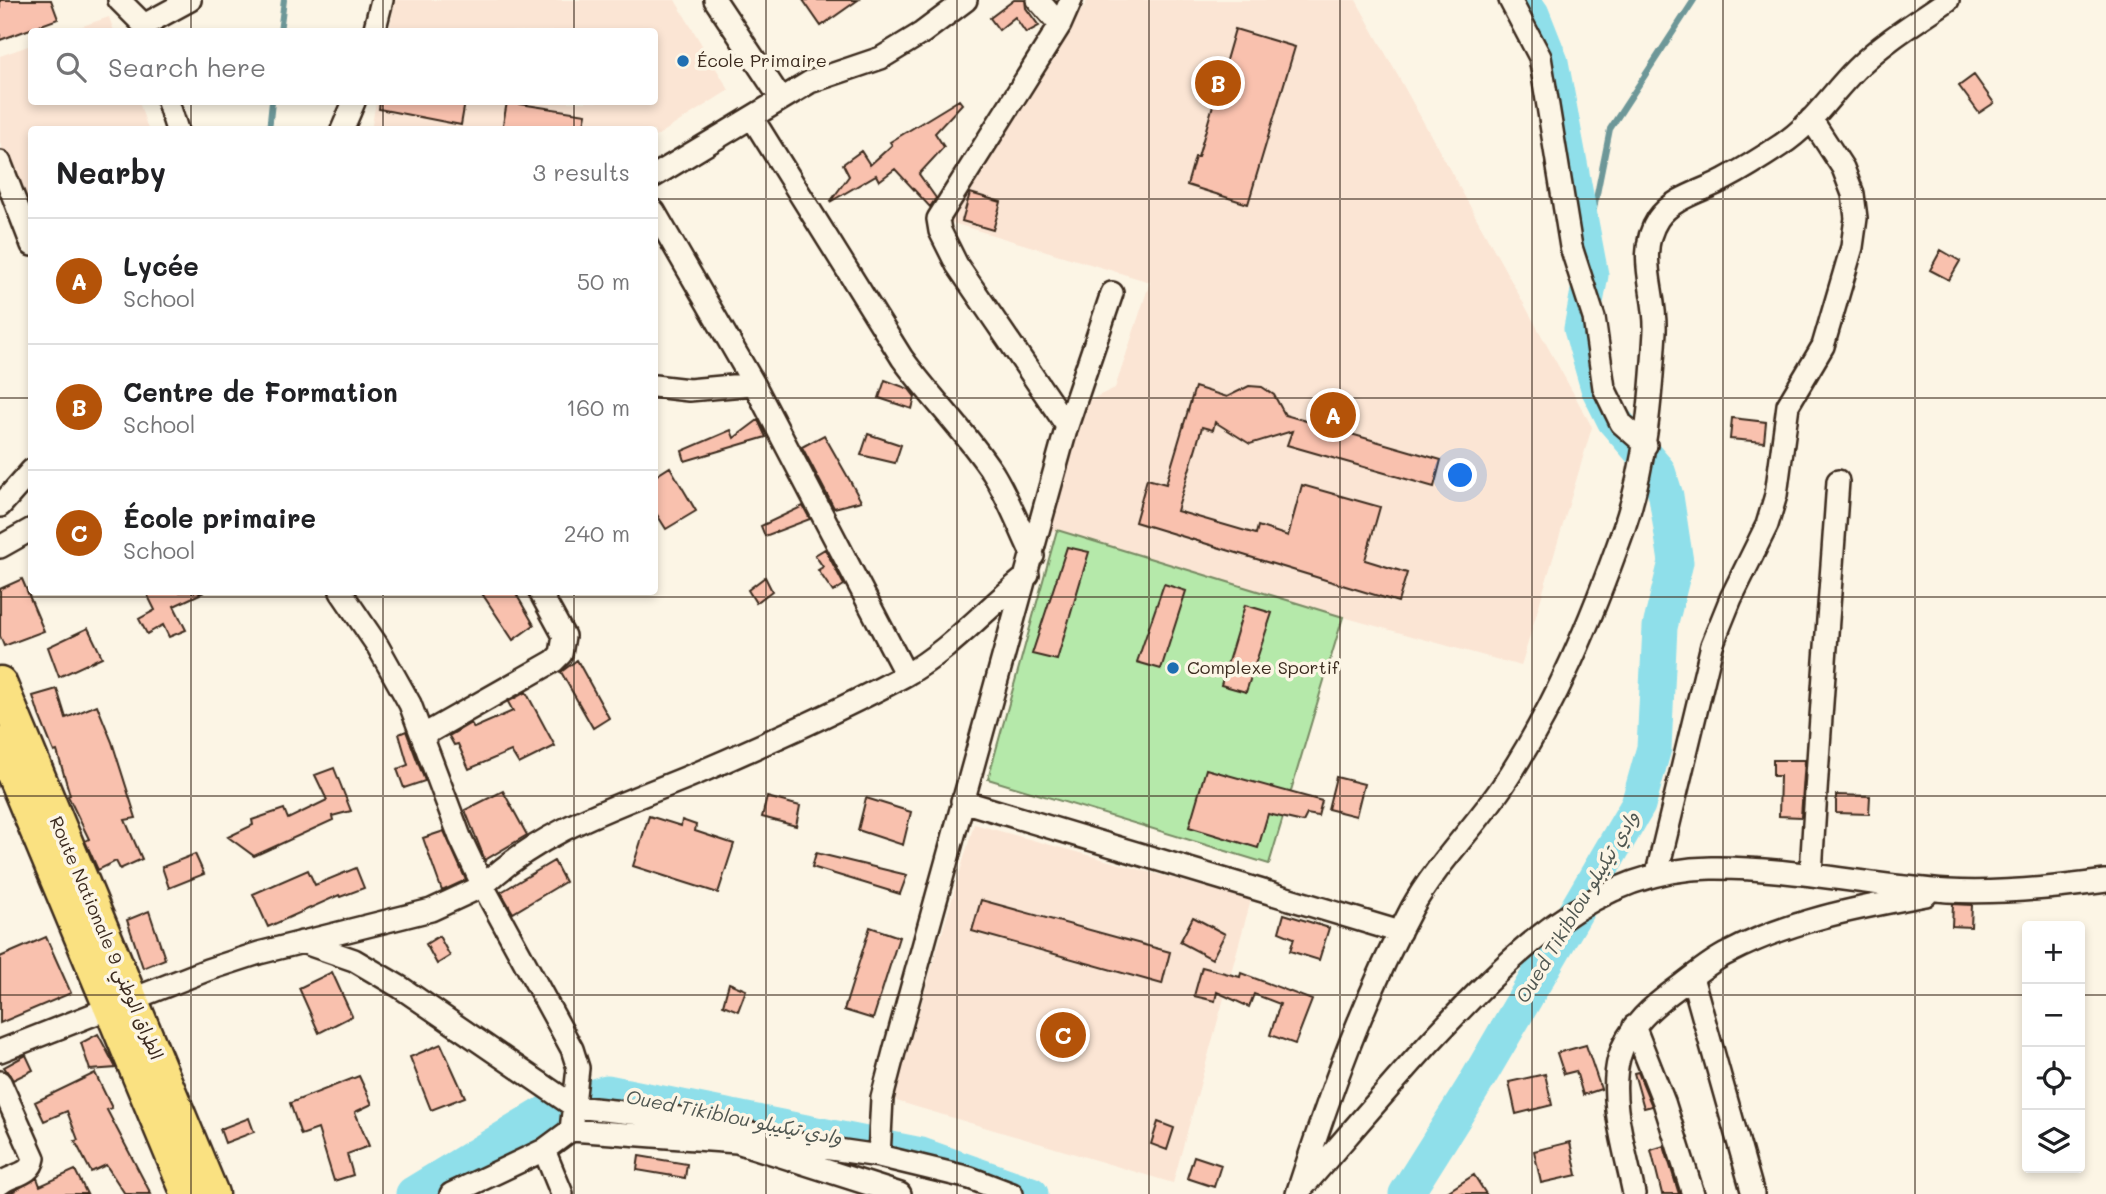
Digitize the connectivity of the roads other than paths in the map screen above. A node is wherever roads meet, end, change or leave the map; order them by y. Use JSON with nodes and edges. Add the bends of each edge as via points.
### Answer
{"nodes":[{"id":1,"x":119,"y":0,"type":"edge"},
{"id":2,"x":190,"y":0,"type":"edge"},
{"id":3,"x":382,"y":0,"type":"edge"},
{"id":4,"x":715,"y":0,"type":"edge"},
{"id":5,"x":966,"y":0,"type":"edge"},
{"id":6,"x":1038,"y":0,"type":"edge"},
{"id":7,"x":1071,"y":0,"type":"edge"},
{"id":8,"x":1510,"y":0,"type":"edge"},
{"id":9,"x":1948,"y":0,"type":"edge"},
{"id":10,"x":1060,"y":25,"type":"junction"},
{"id":11,"x":145,"y":28,"type":"edge"},
{"id":12,"x":375,"y":28,"type":"edge"},
{"id":13,"x":781,"y":99,"type":"junction"},
{"id":14,"x":169,"y":105,"type":"edge"},
{"id":15,"x":353,"y":105,"type":"edge"},
{"id":16,"x":753,"y":119,"type":"junction"},
{"id":17,"x":1811,"y":119,"type":"junction"},
{"id":18,"x":176,"y":126,"type":"edge"},
{"id":19,"x":344,"y":126,"type":"edge"},
{"id":20,"x":0,"y":162,"type":"edge"},
{"id":21,"x":658,"y":174,"type":"edge"},
{"id":22,"x":658,"y":218,"type":"edge"},
{"id":23,"x":28,"y":235,"type":"edge"},
{"id":24,"x":1112,"y":293,"type":"dead end"},
{"id":25,"x":754,"y":384,"type":"junction"},
{"id":26,"x":658,"y":386,"type":"edge"},
{"id":27,"x":1067,"y":426,"type":"junction"},
{"id":28,"x":1646,"y":444,"type":"junction"},
{"id":29,"x":28,"y":474,"type":"edge"},
{"id":30,"x":1838,"y":481,"type":"dead end"},
{"id":31,"x":0,"y":506,"type":"edge"},
{"id":32,"x":28,"y":531,"type":"edge"},
{"id":33,"x":0,"y":547,"type":"edge"},
{"id":34,"x":1030,"y":566,"type":"junction"},
{"id":35,"x":343,"y":595,"type":"edge"},
{"id":36,"x":542,"y":595,"type":"edge"},
{"id":37,"x":906,"y":675,"type":"junction"},
{"id":38,"x":0,"y":683,"type":"edge"},
{"id":39,"x":422,"y":736,"type":"junction"},
{"id":40,"x":0,"y":743,"type":"edge"},
{"id":41,"x":962,"y":801,"type":"junction"},
{"id":42,"x":1657,"y":873,"type":"junction"},
{"id":43,"x":1811,"y":874,"type":"junction"},
{"id":44,"x":2106,"y":881,"type":"edge"},
{"id":45,"x":483,"y":886,"type":"junction"},
{"id":46,"x":1949,"y":891,"type":"junction"},
{"id":47,"x":1400,"y":932,"type":"junction"},
{"id":48,"x":302,"y":942,"type":"junction"},
{"id":49,"x":1692,"y":977,"type":"junction"},
{"id":50,"x":120,"y":1003,"type":"junction"},
{"id":51,"x":1634,"y":1026,"type":"junction"},
{"id":52,"x":0,"y":1051,"type":"edge"},
{"id":53,"x":0,"y":1082,"type":"edge"},
{"id":54,"x":575,"y":1107,"type":"junction"},
{"id":55,"x":571,"y":1130,"type":"junction"},
{"id":56,"x":544,"y":1150,"type":"junction"},
{"id":57,"x":878,"y":1156,"type":"junction"},
{"id":58,"x":0,"y":1184,"type":"edge"},
{"id":59,"x":888,"y":1192,"type":"edge"},
{"id":60,"x":188,"y":1194,"type":"edge"},
{"id":61,"x":212,"y":1194,"type":"edge"},
{"id":62,"x":451,"y":1194,"type":"edge"},
{"id":63,"x":562,"y":1194,"type":"edge"},
{"id":64,"x":1012,"y":1194,"type":"edge"},
{"id":65,"x":1297,"y":1194,"type":"edge"},
{"id":66,"x":1634,"y":1194,"type":"edge"},
{"id":67,"x":1693,"y":1194,"type":"edge"},
{"id":68,"x":1753,"y":1194,"type":"edge"}],
"edges":[{"from":1,"to":11,"type":"street"},
{"from":2,"to":11,"type":"street"},
{"from":3,"to":12,"type":"street"},
{"from":4,"to":13,"type":"street"},
{"from":5,"to":13,"type":"street","via":[[881,58],[810,82]]},
{"from":6,"to":10,"type":"street"},
{"from":7,"to":10,"type":"street"},
{"from":8,"to":28,"type":"street","via":[[1540,57],[1568,234],[1594,318],[1604,388],[1621,423]]},
{"from":9,"to":17,"type":"street","via":[[1866,60]]},
{"from":10,"to":27,"type":"street","via":[[938,219],[957,265]]},
{"from":13,"to":16,"type":"street"},
{"from":14,"to":18,"type":"street"},
{"from":15,"to":19,"type":"street"},
{"from":16,"to":21,"type":"street"},
{"from":16,"to":34,"type":"street","via":[[902,358],[993,473]]},
{"from":17,"to":28,"type":"street","via":[[1784,143],[1672,205],[1659,219],[1647,251],[1656,325]]},
{"from":17,"to":42,"type":"street","via":[[1843,168],[1853,194],[1852,247],[1827,336],[1788,405],[1776,495],[1767,525],[1712,645]]},
{"from":20,"to":23,"type":"street"},
{"from":22,"to":25,"type":"street"},
{"from":24,"to":27,"type":"street"},
{"from":25,"to":26,"type":"street","via":[[688,390]]},
{"from":25,"to":37,"type":"street"},
{"from":27,"to":34,"type":"street"},
{"from":28,"to":47,"type":"street","via":[[1639,486],[1558,691],[1502,787],[1414,904]]},
{"from":29,"to":31,"type":"street"},
{"from":30,"to":43,"type":"street"},
{"from":32,"to":33,"type":"street"},
{"from":34,"to":37,"type":"street","via":[[963,632]]},
{"from":34,"to":41,"type":"street"},
{"from":35,"to":39,"type":"street","via":[[377,645]]},
{"from":36,"to":39,"type":"street","via":[[564,636],[561,654]]},
{"from":37,"to":45,"type":"street","via":[[706,769],[570,825],[511,861]]},
{"from":38,"to":50,"type":"main road","name":"Route Nationale الطراق الوطني 9"},
{"from":39,"to":45,"type":"street"},
{"from":40,"to":50,"type":"main road","name":"Route Nationale الطراق الوطني 9"},
{"from":41,"to":47,"type":"street"},
{"from":41,"to":57,"type":"street","via":[[882,1098]]},
{"from":42,"to":43,"type":"street","via":[[1710,868]]},
{"from":42,"to":65,"type":"street","via":[[1582,905],[1527,943],[1399,1077]]},
{"from":43,"to":46,"type":"street"},
{"from":44,"to":46,"type":"street"},
{"from":45,"to":48,"type":"street","via":[[431,910]]},
{"from":45,"to":54,"type":"street","via":[[572,1049],[578,1068]]},
{"from":46,"to":49,"type":"street","via":[[1781,928],[1725,954]]},
{"from":47,"to":65,"type":"street","via":[[1332,1088]]},
{"from":48,"to":50,"type":"street"},
{"from":48,"to":54,"type":"street","via":[[354,960],[400,987]]},
{"from":49,"to":51,"type":"street"},
{"from":49,"to":68,"type":"street"},
{"from":50,"to":52,"type":"street"},
{"from":50,"to":60,"type":"main road","name":"Route Nationale الطراق الوطني 9"},
{"from":50,"to":61,"type":"main road","name":"Route Nationale الطراق الوطني 9"},
{"from":51,"to":66,"type":"street","via":[[1615,1079]]},
{"from":51,"to":67,"type":"street"},
{"from":53,"to":58,"type":"street","via":[[34,1158],[33,1166],[24,1173]]},
{"from":54,"to":55,"type":"street"},
{"from":54,"to":57,"type":"street","via":[[680,1118]]},
{"from":55,"to":56,"type":"street"},
{"from":55,"to":59,"type":"street","via":[[737,1142]]},
{"from":56,"to":62,"type":"street"},
{"from":56,"to":63,"type":"street"},
{"from":57,"to":64,"type":"street","via":[[970,1178]]}]}
